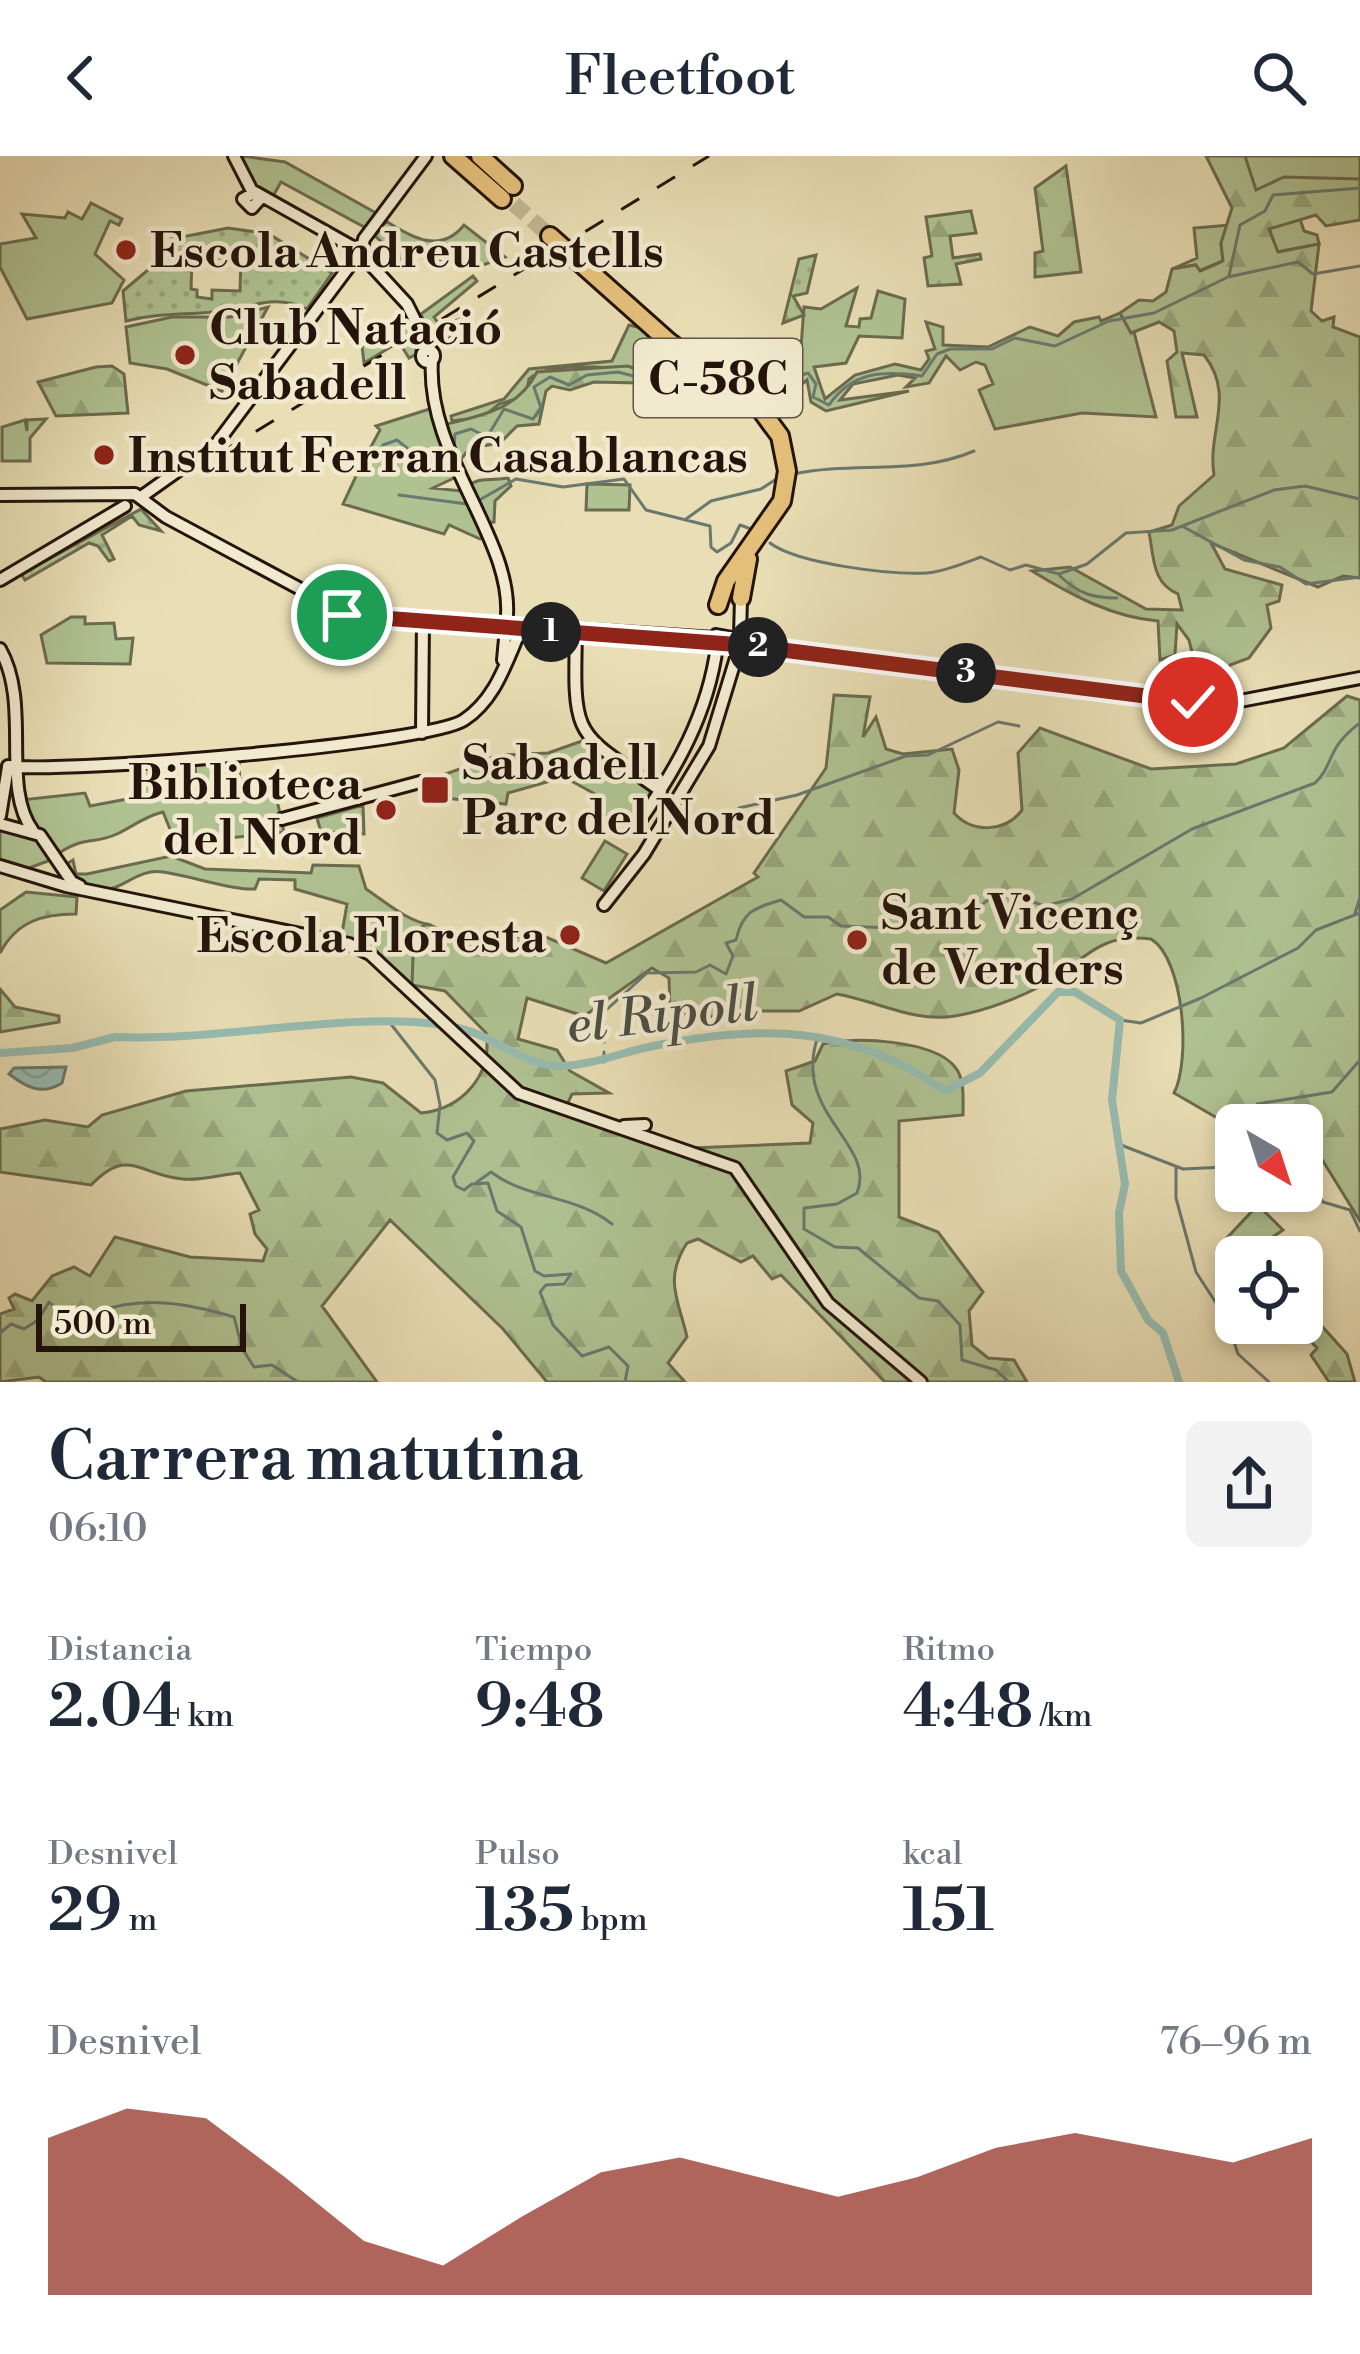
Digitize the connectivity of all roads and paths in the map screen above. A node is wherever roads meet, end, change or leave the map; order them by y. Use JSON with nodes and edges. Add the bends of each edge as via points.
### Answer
{"nodes":[{"id":1,"x":234,"y":156,"type":"edge"},
{"id":2,"x":453,"y":156,"type":"edge"},
{"id":3,"x":479,"y":156,"type":"edge"},
{"id":4,"x":424,"y":157,"type":"edge"},
{"id":5,"x":552,"y":233,"type":"tunnel mouth"},
{"id":6,"x":355,"y":251,"type":"junction"},
{"id":7,"x":205,"y":453,"type":"junction"},
{"id":8,"x":788,"y":471,"type":"junction"},
{"id":9,"x":0,"y":495,"type":"edge"},
{"id":10,"x":130,"y":498,"type":"junction"},
{"id":11,"x":0,"y":578,"type":"edge"},
{"id":12,"x":741,"y":601,"type":"junction"},
{"id":13,"x":718,"y":608,"type":"junction"},
{"id":14,"x":424,"y":621,"type":"junction"},
{"id":15,"x":513,"y":623,"type":"junction"},
{"id":16,"x":579,"y":634,"type":"junction"},
{"id":17,"x":715,"y":640,"type":"junction"},
{"id":18,"x":741,"y":643,"type":"junction"},
{"id":19,"x":0,"y":649,"type":"edge"},
{"id":20,"x":0,"y":664,"type":"edge"},
{"id":21,"x":1360,"y":678,"type":"edge"},
{"id":22,"x":422,"y":731,"type":"junction"},
{"id":23,"x":13,"y":768,"type":"junction"},
{"id":24,"x":420,"y":782,"type":"dead end"},
{"id":25,"x":662,"y":789,"type":"junction"},
{"id":26,"x":282,"y":819,"type":"dead end"},
{"id":27,"x":0,"y":820,"type":"edge"},
{"id":28,"x":637,"y":825,"type":"dead end"},
{"id":29,"x":33,"y":831,"type":"junction"},
{"id":30,"x":51,"y":849,"type":"junction"},
{"id":31,"x":0,"y":866,"type":"edge"},
{"id":32,"x":16,"y":872,"type":"junction"},
{"id":33,"x":83,"y":888,"type":"junction"},
{"id":34,"x":604,"y":905,"type":"dead end"},
{"id":35,"x":608,"y":1124,"type":"junction"},
{"id":36,"x":645,"y":1125,"type":"dead end"},
{"id":37,"x":921,"y":1382,"type":"edge"}],
"edges":[{"from":1,"to":6,"type":"street","via":[[252,194]]},
{"from":2,"to":3,"type":"highway","via":[[507,192]]},
{"from":4,"to":6,"type":"street"},
{"from":5,"to":8,"type":"highway","number":"C-58C","via":[[677,348],[763,411]]},
{"from":6,"to":7,"type":"street"},
{"from":6,"to":7,"type":"street"},
{"from":6,"to":15,"type":"street","via":[[404,306],[429,358],[455,473],[496,553]]},
{"from":7,"to":10,"type":"street"},
{"from":8,"to":12,"type":"highway","number":"C-58C","via":[[780,510],[747,561]]},
{"from":8,"to":13,"type":"highway","number":"C-58C","via":[[776,516],[726,581]]},
{"from":9,"to":10,"type":"street"},
{"from":10,"to":11,"type":"street"},
{"from":10,"to":11,"type":"street"},
{"from":10,"to":14,"type":"street","via":[[342,615]]},
{"from":12,"to":13,"type":"street"},
{"from":12,"to":18,"type":"street","number":"C-58C"},
{"from":13,"to":17,"type":"street"},
{"from":14,"to":15,"type":"street"},
{"from":14,"to":22,"type":"street"},
{"from":15,"to":16,"type":"street"},
{"from":15,"to":17,"type":"street"},
{"from":15,"to":22,"type":"street","via":[[500,672],[462,717]]},
{"from":16,"to":17,"type":"street"},
{"from":16,"to":25,"type":"street","via":[[587,732]]},
{"from":17,"to":18,"type":"street"},
{"from":17,"to":25,"type":"street","via":[[706,698]]},
{"from":18,"to":21,"type":"street","via":[[1226,705]]},
{"from":18,"to":34,"type":"street","via":[[721,718],[679,800]]},
{"from":19,"to":23,"type":"street","via":[[16,694]]},
{"from":20,"to":23,"type":"street"},
{"from":22,"to":23,"type":"street","via":[[266,752]]},
{"from":23,"to":27,"type":"street"},
{"from":23,"to":29,"type":"street","via":[[21,814]]},
{"from":24,"to":26,"type":"street"},
{"from":25,"to":28,"type":"street"},
{"from":27,"to":29,"type":"street"},
{"from":29,"to":30,"type":"street"},
{"from":30,"to":32,"type":"street","via":[[45,865]]},
{"from":30,"to":33,"type":"street"},
{"from":31,"to":32,"type":"street"},
{"from":32,"to":33,"type":"street"},
{"from":33,"to":35,"type":"street","via":[[349,944],[388,967],[525,1096]]},
{"from":35,"to":36,"type":"street"},
{"from":35,"to":37,"type":"street","via":[[740,1173],[824,1298]]}]}
